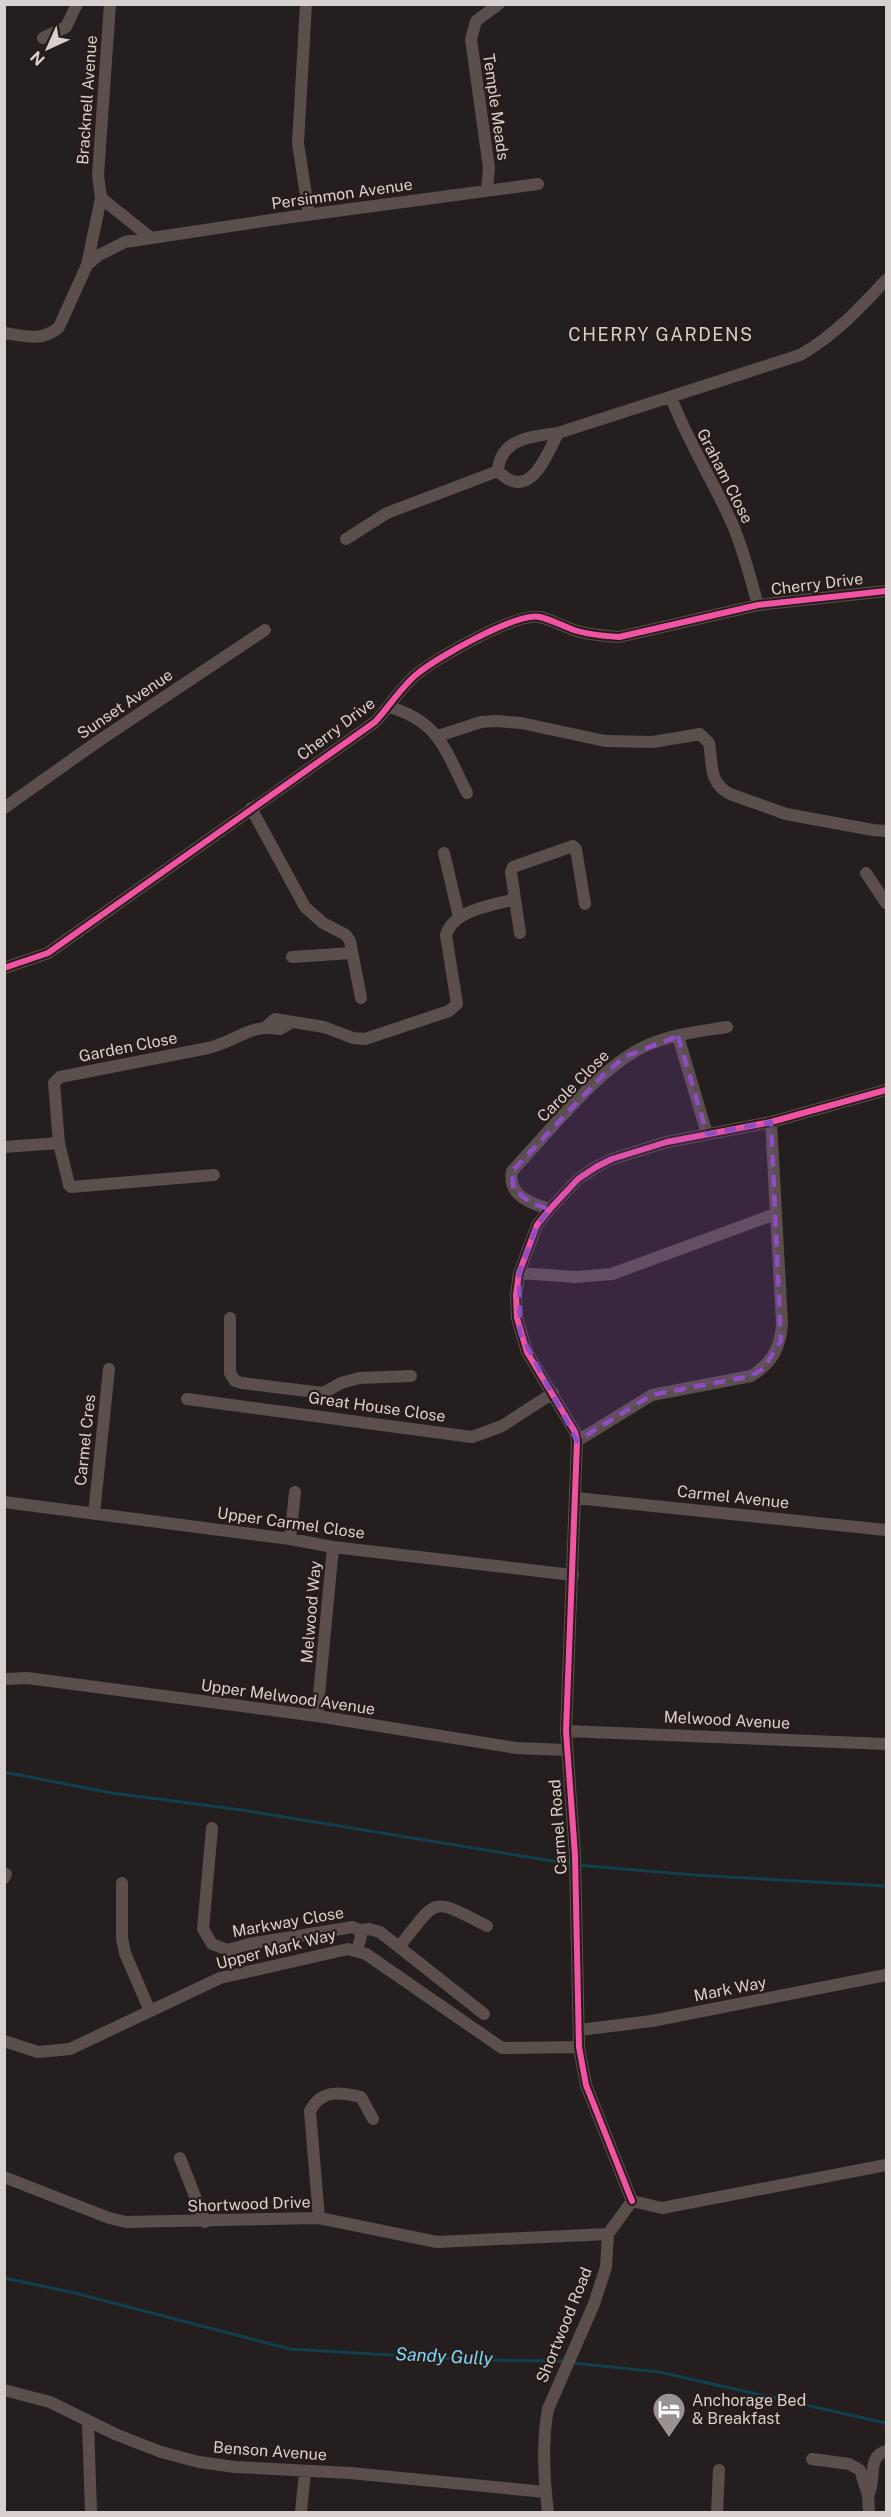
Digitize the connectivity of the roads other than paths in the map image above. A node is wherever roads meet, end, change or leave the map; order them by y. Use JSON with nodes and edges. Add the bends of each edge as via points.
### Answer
{"nodes":[{"id":1,"x":77,"y":4,"type":"edge"},
{"id":2,"x":110,"y":4,"type":"edge"},
{"id":3,"x":306,"y":4,"type":"edge"},
{"id":4,"x":499,"y":4,"type":"edge"},
{"id":5,"x":43,"y":38,"type":"dead end"},
{"id":6,"x":538,"y":184,"type":"dead end"},
{"id":7,"x":487,"y":190,"type":"junction"},
{"id":8,"x":101,"y":198,"type":"junction"},
{"id":9,"x":309,"y":215,"type":"junction"},
{"id":10,"x":151,"y":238,"type":"junction"},
{"id":11,"x":87,"y":265,"type":"junction"},
{"id":12,"x":886,"y":280,"type":"edge"},
{"id":13,"x":4,"y":333,"type":"edge"},
{"id":14,"x":670,"y":397,"type":"junction"},
{"id":15,"x":558,"y":433,"type":"junction"},
{"id":16,"x":498,"y":471,"type":"junction"},
{"id":17,"x":346,"y":539,"type":"dead end"},
{"id":18,"x":886,"y":591,"type":"edge"},
{"id":19,"x":758,"y":605,"type":"junction"},
{"id":20,"x":265,"y":630,"type":"dead end"},
{"id":21,"x":389,"y":706,"type":"junction"},
{"id":22,"x":438,"y":736,"type":"junction"},
{"id":23,"x":467,"y":793,"type":"dead end"},
{"id":24,"x":4,"y":808,"type":"edge"},
{"id":25,"x":251,"y":808,"type":"junction"},
{"id":26,"x":886,"y":831,"type":"edge"},
{"id":27,"x":444,"y":853,"type":"dead end"},
{"id":28,"x":866,"y":873,"type":"dead end"},
{"id":29,"x":515,"y":899,"type":"junction"},
{"id":30,"x":886,"y":903,"type":"edge"},
{"id":31,"x":585,"y":904,"type":"dead end"},
{"id":32,"x":459,"y":916,"type":"junction"},
{"id":33,"x":520,"y":933,"type":"dead end"},
{"id":34,"x":352,"y":952,"type":"junction"},
{"id":35,"x":292,"y":957,"type":"dead end"},
{"id":36,"x":4,"y":968,"type":"edge"},
{"id":37,"x":361,"y":998,"type":"dead end"},
{"id":38,"x":727,"y":1027,"type":"dead end"},
{"id":39,"x":678,"y":1036,"type":"junction"},
{"id":40,"x":886,"y":1090,"type":"edge"},
{"id":41,"x":771,"y":1122,"type":"junction"},
{"id":42,"x":707,"y":1134,"type":"junction"},
{"id":43,"x":59,"y":1143,"type":"junction"},
{"id":44,"x":4,"y":1147,"type":"edge"},
{"id":45,"x":214,"y":1175,"type":"dead end"},
{"id":46,"x":550,"y":1209,"type":"junction"},
{"id":47,"x":775,"y":1214,"type":"junction"},
{"id":48,"x":519,"y":1274,"type":"junction"},
{"id":49,"x":230,"y":1318,"type":"dead end"},
{"id":50,"x":109,"y":1370,"type":"dead end"},
{"id":51,"x":411,"y":1376,"type":"dead end"},
{"id":52,"x":276,"y":1388,"type":"junction"},
{"id":53,"x":553,"y":1393,"type":"junction"},
{"id":54,"x":187,"y":1399,"type":"dead end"},
{"id":55,"x":273,"y":1410,"type":"junction"},
{"id":56,"x":577,"y":1441,"type":"junction"},
{"id":57,"x":295,"y":1492,"type":"dead end"},
{"id":58,"x":576,"y":1498,"type":"junction"},
{"id":59,"x":4,"y":1502,"type":"edge"},
{"id":60,"x":94,"y":1514,"type":"junction"},
{"id":61,"x":886,"y":1530,"type":"edge"},
{"id":62,"x":290,"y":1539,"type":"junction"},
{"id":63,"x":333,"y":1547,"type":"junction"},
{"id":64,"x":573,"y":1575,"type":"junction"},
{"id":65,"x":4,"y":1679,"type":"edge"},
{"id":66,"x":317,"y":1716,"type":"junction"},
{"id":67,"x":566,"y":1731,"type":"junction"},
{"id":68,"x":886,"y":1744,"type":"edge"},
{"id":69,"x":566,"y":1750,"type":"junction"},
{"id":70,"x":212,"y":1828,"type":"dead end"},
{"id":71,"x":122,"y":1883,"type":"dead end"},
{"id":72,"x":487,"y":1926,"type":"dead end"},
{"id":73,"x":359,"y":1930,"type":"junction"},
{"id":74,"x":399,"y":1947,"type":"junction"},
{"id":75,"x":357,"y":1950,"type":"junction"},
{"id":76,"x":886,"y":1975,"type":"edge"},
{"id":77,"x":150,"y":2011,"type":"junction"},
{"id":78,"x":484,"y":2014,"type":"dead end"},
{"id":79,"x":579,"y":2030,"type":"junction"},
{"id":80,"x":4,"y":2041,"type":"edge"},
{"id":81,"x":579,"y":2047,"type":"junction"},
{"id":82,"x":373,"y":2119,"type":"dead end"},
{"id":83,"x":180,"y":2158,"type":"dead end"},
{"id":84,"x":886,"y":2165,"type":"edge"},
{"id":85,"x":4,"y":2177,"type":"edge"},
{"id":86,"x":632,"y":2201,"type":"junction"},
{"id":87,"x":319,"y":2218,"type":"junction"},
{"id":88,"x":205,"y":2222,"type":"junction"},
{"id":89,"x":608,"y":2234,"type":"junction"},
{"id":90,"x":4,"y":2390,"type":"edge"},
{"id":91,"x":88,"y":2423,"type":"junction"},
{"id":92,"x":886,"y":2451,"type":"edge"},
{"id":93,"x":812,"y":2459,"type":"dead end"},
{"id":94,"x":719,"y":2470,"type":"dead end"},
{"id":95,"x":305,"y":2471,"type":"junction"},
{"id":96,"x":545,"y":2492,"type":"junction"},
{"id":97,"x":868,"y":2495,"type":"junction"},
{"id":98,"x":91,"y":2512,"type":"edge"},
{"id":99,"x":302,"y":2512,"type":"edge"},
{"id":100,"x":548,"y":2512,"type":"edge"},
{"id":101,"x":717,"y":2512,"type":"edge"},
{"id":102,"x":869,"y":2512,"type":"edge"}],
"edges":[{"from":1,"to":5,"type":"street","via":[[66,27]]},
{"from":2,"to":8,"type":"street","name":"Bracknell Avenue","via":[[98,175]]},
{"from":3,"to":9,"type":"street","via":[[298,143]]},
{"from":4,"to":7,"type":"street","name":"Temple Meads","via":[[476,21],[471,39],[489,168]]},
{"from":6,"to":7,"type":"street","name":"Persimmon Avenue"},
{"from":7,"to":9,"type":"street","name":"Persimmon Avenue"},
{"from":8,"to":10,"type":"street"},
{"from":8,"to":11,"type":"street","name":"Bracknell Avenue"},
{"from":9,"to":10,"type":"street","name":"Persimmon Avenue"},
{"from":10,"to":11,"type":"street","name":"Persimmon Avenue","via":[[112,247]]},
{"from":11,"to":13,"type":"street","name":"Bracknell Avenue","via":[[59,327],[52,334],[32,337]]},
{"from":12,"to":14,"type":"street","via":[[855,314],[800,355]]},
{"from":14,"to":15,"type":"street"},
{"from":14,"to":19,"type":"street","name":"Graham Close","via":[[685,435],[733,524]]},
{"from":15,"to":16,"type":"street","via":[[529,436],[510,446],[499,460]]},
{"from":15,"to":16,"type":"street","via":[[542,464],[525,481],[506,480]]},
{"from":16,"to":17,"type":"street","via":[[387,513]]},
{"from":18,"to":19,"type":"street","name":"Cherry Drive"},
{"from":19,"to":21,"type":"street","name":"Cherry Drive","via":[[620,637],[598,636],[538,616],[518,621],[444,655],[415,675]]},
{"from":20,"to":24,"type":"street","name":"Sunset Avenue"},
{"from":21,"to":22,"type":"street","via":[[414,716]]},
{"from":21,"to":25,"type":"street","name":"Cherry Drive","via":[[375,722]]},
{"from":22,"to":23,"type":"street"},
{"from":22,"to":26,"type":"street","via":[[496,721],[605,741],[653,742],[700,734],[709,743],[713,778],[722,790],[786,814]]},
{"from":25,"to":34,"type":"street","via":[[305,907],[323,923],[346,935]]},
{"from":25,"to":36,"type":"street","name":"Cherry Drive","via":[[48,953]]},
{"from":27,"to":32,"type":"street"},
{"from":28,"to":30,"type":"street"},
{"from":29,"to":31,"type":"street","via":[[513,867],[573,846]]},
{"from":29,"to":32,"type":"street"},
{"from":29,"to":33,"type":"street"},
{"from":32,"to":43,"type":"street","name":"Garden Close","via":[[446,935],[457,1000],[454,1008],[365,1039],[324,1027],[290,1023],[280,1029],[251,1029],[208,1048],[60,1077],[54,1083]]},
{"from":34,"to":35,"type":"street"},
{"from":34,"to":37,"type":"street"},
{"from":38,"to":39,"type":"street","name":"Carole Close"},
{"from":39,"to":42,"type":"street"},
{"from":39,"to":46,"type":"street","name":"Carole Close","via":[[626,1056],[512,1171],[513,1189],[532,1204]]},
{"from":40,"to":41,"type":"street"},
{"from":41,"to":42,"type":"street"},
{"from":41,"to":47,"type":"street"},
{"from":42,"to":46,"type":"street","via":[[612,1159],[578,1179]]},
{"from":43,"to":44,"type":"street"},
{"from":43,"to":45,"type":"street","name":"Garden Close","via":[[71,1187]]},
{"from":46,"to":48,"type":"street","via":[[537,1225]]},
{"from":47,"to":48,"type":"street","via":[[612,1274]]},
{"from":47,"to":56,"type":"street","via":[[781,1341],[763,1369],[751,1376],[652,1395]]},
{"from":48,"to":53,"type":"street","via":[[516,1295],[520,1333],[527,1352]]},
{"from":49,"to":52,"type":"street","via":[[231,1376],[242,1383]]},
{"from":50,"to":60,"type":"street","name":"Carmel Cres"},
{"from":51,"to":52,"type":"street","via":[[359,1378],[323,1393]]},
{"from":52,"to":55,"type":"street"},
{"from":53,"to":55,"type":"street","name":"Great House Close","via":[[502,1426],[472,1437]]},
{"from":53,"to":56,"type":"street"},
{"from":54,"to":55,"type":"street","name":"Great House Close"},
{"from":56,"to":58,"type":"street","name":"Carmel Road"},
{"from":57,"to":62,"type":"street"},
{"from":58,"to":61,"type":"street","name":"Carmel Avenue"},
{"from":58,"to":64,"type":"street","name":"Carmel Road"},
{"from":59,"to":60,"type":"street","name":"Upper Carmel Close"},
{"from":60,"to":62,"type":"street","name":"Upper Carmel Close"},
{"from":62,"to":63,"type":"street","name":"Upper Carmel Close"},
{"from":63,"to":64,"type":"street","name":"Upper Carmel Close"},
{"from":63,"to":66,"type":"street","name":"Melwood Way"},
{"from":64,"to":67,"type":"street","name":"Carmel Road"},
{"from":65,"to":66,"type":"street","name":"Upper Melwood Avenue","via":[[27,1678]]},
{"from":66,"to":69,"type":"street","name":"Upper Melwood Avenue","via":[[516,1748]]},
{"from":67,"to":68,"type":"street","name":"Melwood Avenue"},
{"from":67,"to":69,"type":"street","name":"Carmel Road"},
{"from":69,"to":79,"type":"street","name":"Carmel Road","via":[[575,1855]]},
{"from":70,"to":73,"type":"street","name":"Markway Close","via":[[203,1929],[212,1944],[228,1950],[353,1927]]},
{"from":71,"to":77,"type":"street","via":[[125,1953]]},
{"from":72,"to":74,"type":"street","via":[[448,1906],[436,1906]]},
{"from":73,"to":74,"type":"street","via":[[375,1929]]},
{"from":73,"to":75,"type":"street","name":"Markway Close"},
{"from":74,"to":78,"type":"street"},
{"from":75,"to":77,"type":"street","name":"Upper Mark Way","via":[[339,1950],[220,1978]]},
{"from":75,"to":81,"type":"street","name":"Upper Mark Way","via":[[502,2048]]},
{"from":76,"to":79,"type":"street","name":"Mark Way","via":[[652,2021]]},
{"from":77,"to":80,"type":"street","name":"Upper Mark Way","via":[[70,2049],[38,2052]]},
{"from":79,"to":81,"type":"street","name":"Carmel Road"},
{"from":81,"to":86,"type":"street","name":"Carmel Road","via":[[586,2085]]},
{"from":82,"to":87,"type":"street","via":[[361,2097],[341,2092],[329,2094],[313,2105],[310,2111]]},
{"from":83,"to":88,"type":"street"},
{"from":84,"to":86,"type":"street","via":[[662,2208]]},
{"from":85,"to":88,"type":"street","name":"Shortwood Drive","via":[[109,2218],[141,2223]]},
{"from":86,"to":89,"type":"street"},
{"from":87,"to":88,"type":"street","name":"Shortwood Drive"},
{"from":87,"to":89,"type":"street","name":"Shortwood Drive","via":[[436,2242]]},
{"from":89,"to":96,"type":"street","name":"Shortwood Road","via":[[606,2267],[594,2304],[545,2421]]},
{"from":90,"to":91,"type":"street","name":"Benson Avenue","via":[[50,2402]]},
{"from":91,"to":95,"type":"street","name":"Benson Avenue","via":[[161,2452],[199,2462]]},
{"from":91,"to":98,"type":"street"},
{"from":92,"to":97,"type":"street","via":[[875,2458]]},
{"from":93,"to":97,"type":"street","via":[[855,2466],[862,2474]]},
{"from":94,"to":101,"type":"street"},
{"from":95,"to":96,"type":"street","name":"Benson Avenue"},
{"from":95,"to":99,"type":"street"},
{"from":96,"to":100,"type":"street","name":"Shortwood Road"},
{"from":97,"to":102,"type":"street"}]}
